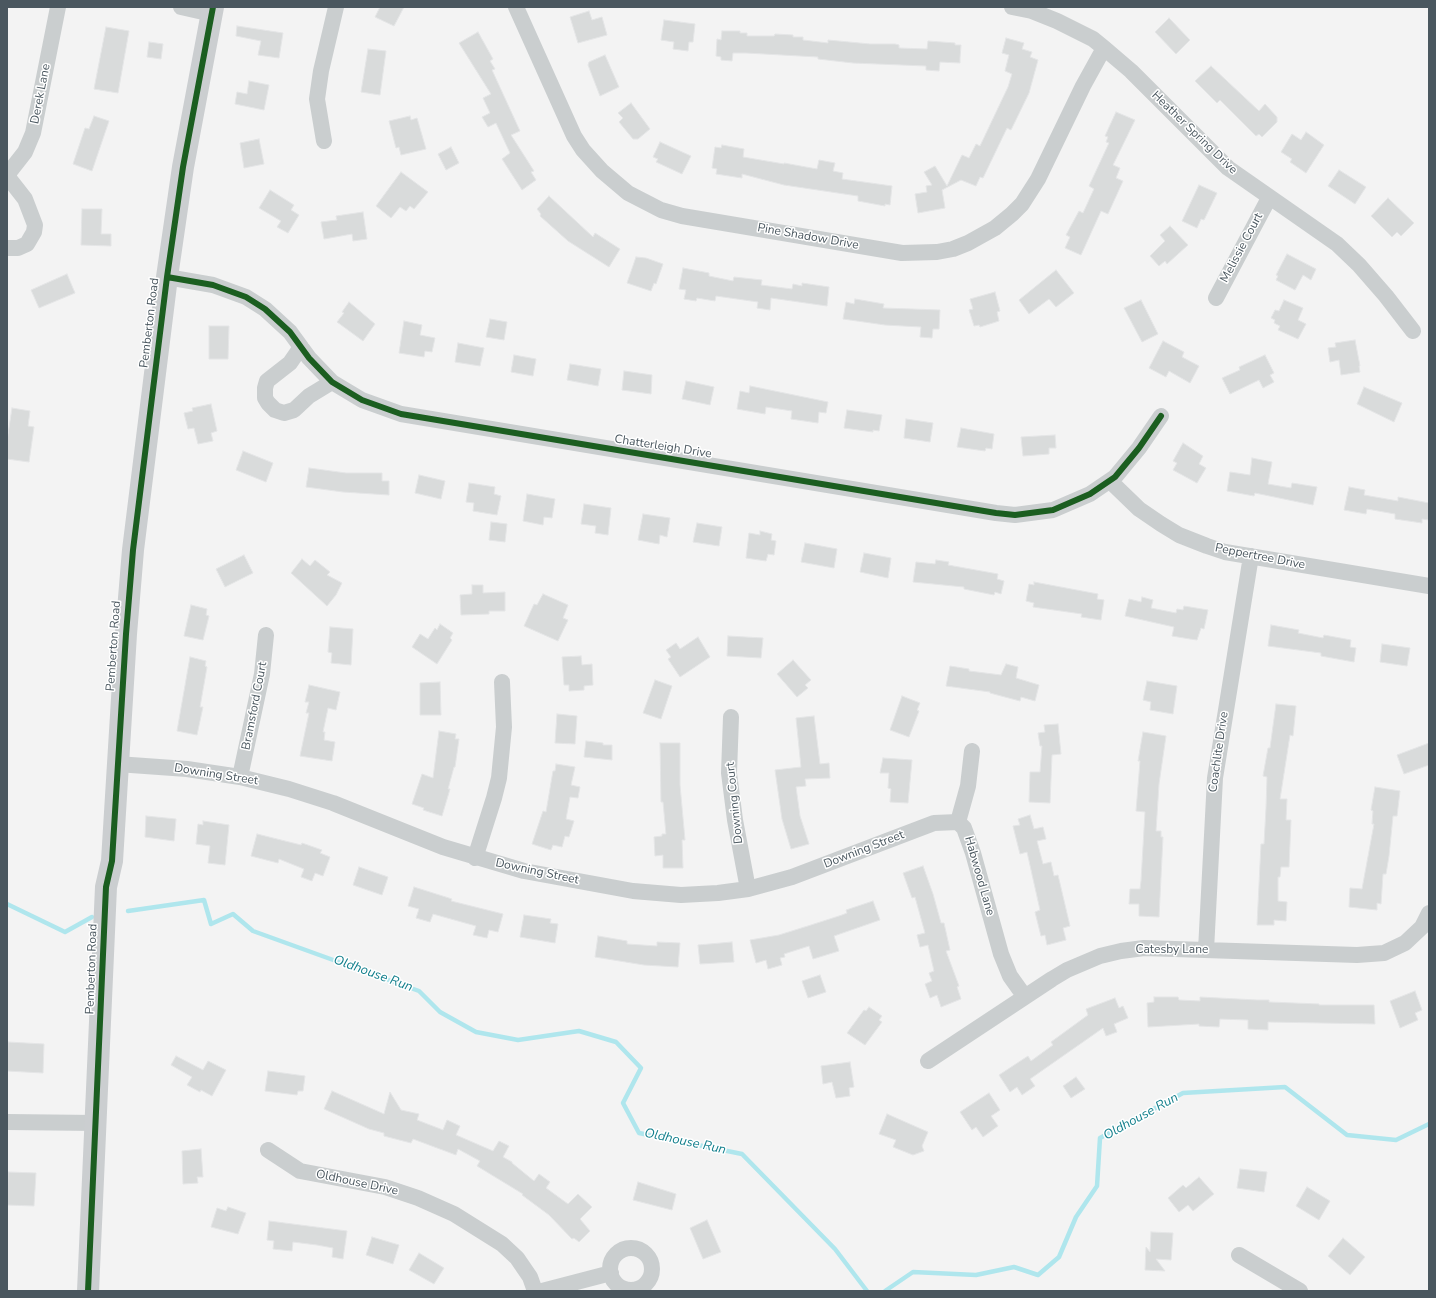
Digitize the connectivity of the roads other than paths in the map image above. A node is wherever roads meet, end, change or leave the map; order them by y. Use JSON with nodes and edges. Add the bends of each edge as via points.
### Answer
{"nodes":[{"id":1,"x":58,"y":7,"type":"edge"},
{"id":2,"x":181,"y":7,"type":"edge"},
{"id":3,"x":336,"y":7,"type":"edge"},
{"id":4,"x":516,"y":7,"type":"edge"},
{"id":5,"x":1012,"y":7,"type":"edge"},
{"id":6,"x":212,"y":10,"type":"edge"},
{"id":7,"x":1104,"y":48,"type":"junction"},
{"id":8,"x":324,"y":141,"type":"dead end"},
{"id":9,"x":7,"y":175,"type":"edge"},
{"id":10,"x":1269,"y":198,"type":"junction"},
{"id":11,"x":7,"y":248,"type":"edge"},
{"id":12,"x":167,"y":277,"type":"junction"},
{"id":13,"x":1216,"y":298,"type":"dead end"},
{"id":14,"x":1413,"y":331,"type":"dead end"},
{"id":15,"x":301,"y":347,"type":"junction"},
{"id":16,"x":332,"y":382,"type":"junction"},
{"id":17,"x":1161,"y":416,"type":"dead end"},
{"id":18,"x":1110,"y":480,"type":"junction"},
{"id":19,"x":1251,"y":556,"type":"junction"},
{"id":20,"x":1429,"y":586,"type":"edge"},
{"id":21,"x":266,"y":635,"type":"dead end"},
{"id":22,"x":502,"y":682,"type":"dead end"},
{"id":23,"x":731,"y":717,"type":"dead end"},
{"id":24,"x":972,"y":751,"type":"dead end"},
{"id":25,"x":117,"y":764,"type":"junction"},
{"id":26,"x":240,"y":777,"type":"junction"},
{"id":27,"x":958,"y":822,"type":"junction"},
{"id":28,"x":475,"y":858,"type":"junction"},
{"id":29,"x":748,"y":889,"type":"junction"},
{"id":30,"x":1429,"y":913,"type":"edge"},
{"id":31,"x":1206,"y":950,"type":"junction"},
{"id":32,"x":1025,"y":998,"type":"junction"},
{"id":33,"x":928,"y":1061,"type":"dead end"},
{"id":34,"x":7,"y":1122,"type":"edge"},
{"id":35,"x":96,"y":1123,"type":"junction"},
{"id":36,"x":268,"y":1150,"type":"dead end"},
{"id":37,"x":1240,"y":1255,"type":"dead end"},
{"id":38,"x":611,"y":1273,"type":"dead end"},
{"id":39,"x":88,"y":1291,"type":"edge"},
{"id":40,"x":535,"y":1291,"type":"edge"},
{"id":41,"x":542,"y":1291,"type":"edge"},
{"id":42,"x":1300,"y":1291,"type":"edge"}],
"edges":[{"from":1,"to":9,"type":"street","name":"Derek Lane","via":[[33,133],[25,152]]},
{"from":2,"to":6,"type":"street"},
{"from":3,"to":8,"type":"street","via":[[317,99]]},
{"from":4,"to":7,"type":"street","name":"Pine Shadow Drive","via":[[574,136],[602,171],[628,193],[661,210],[682,216],[902,253],[918,254],[968,243],[995,228],[1022,204],[1038,179]]},
{"from":5,"to":7,"type":"street","name":"Heather Spring Drive","via":[[1032,11],[1057,21]]},
{"from":6,"to":12,"type":"street","name":"Pemberton Road"},
{"from":7,"to":10,"type":"street","name":"Heather Spring Drive","via":[[1228,168]]},
{"from":9,"to":11,"type":"street","via":[[25,199],[34,225],[31,239],[24,245]]},
{"from":10,"to":13,"type":"street","name":"Melissie Court"},
{"from":10,"to":14,"type":"street","name":"Heather Spring Drive","via":[[1337,244],[1372,280]]},
{"from":12,"to":15,"type":"street","name":"Chatterleigh Drive","via":[[213,284],[246,297],[265,309],[290,332]]},
{"from":12,"to":25,"type":"street","name":"Pemberton Road","via":[[133,550]]},
{"from":15,"to":16,"type":"street","name":"Chatterleigh Drive"},
{"from":15,"to":16,"type":"street","via":[[290,362],[267,381],[265,398],[268,403],[275,410],[284,413],[294,410],[309,396]]},
{"from":16,"to":18,"type":"street","name":"Chatterleigh Drive","via":[[362,400],[402,414],[996,513],[1015,515],[1053,510],[1072,503]]},
{"from":17,"to":18,"type":"street","name":"Chatterleigh Drive","via":[[1139,448],[1115,478]]},
{"from":18,"to":19,"type":"street","name":"Peppertree Drive","via":[[1139,509],[1179,534],[1207,546]]},
{"from":19,"to":20,"type":"street","name":"Peppertree Drive"},
{"from":19,"to":31,"type":"street","name":"Coachlite Drive","via":[[1215,778]]},
{"from":21,"to":26,"type":"street","name":"Bramsford Court","via":[[262,674]]},
{"from":22,"to":28,"type":"street","via":[[504,727],[499,778]]},
{"from":23,"to":29,"type":"street","name":"Downing Court","via":[[729,773]]},
{"from":24,"to":27,"type":"street","name":"Habwood Lane","via":[[968,786]]},
{"from":25,"to":26,"type":"street","name":"Downing Street"},
{"from":25,"to":35,"type":"street","name":"Pemberton Road","via":[[112,861],[106,887]]},
{"from":26,"to":28,"type":"street","name":"Downing Street","via":[[332,803]]},
{"from":27,"to":29,"type":"street","name":"Downing Street","via":[[934,823],[792,877]]},
{"from":27,"to":32,"type":"street","name":"Habwood Lane","via":[[964,828],[973,852],[1000,954],[1010,976]]},
{"from":28,"to":29,"type":"street","name":"Downing Street","via":[[524,871],[633,891],[681,895]]},
{"from":30,"to":31,"type":"street","name":"Catesby Lane","via":[[1422,928],[1406,943],[1384,953],[1357,955]]},
{"from":31,"to":32,"type":"street","name":"Catesby Lane","via":[[1121,950],[1067,970]]},
{"from":32,"to":33,"type":"street","name":"Catesby Lane"},
{"from":34,"to":35,"type":"street"},
{"from":35,"to":39,"type":"street","name":"Pemberton Road"},
{"from":36,"to":40,"type":"street","name":"Oldhouse Drive","via":[[300,1171],[385,1187],[454,1214],[502,1244],[517,1258],[530,1277]]},
{"from":37,"to":42,"type":"street"},
{"from":38,"to":41,"type":"street"}]}
